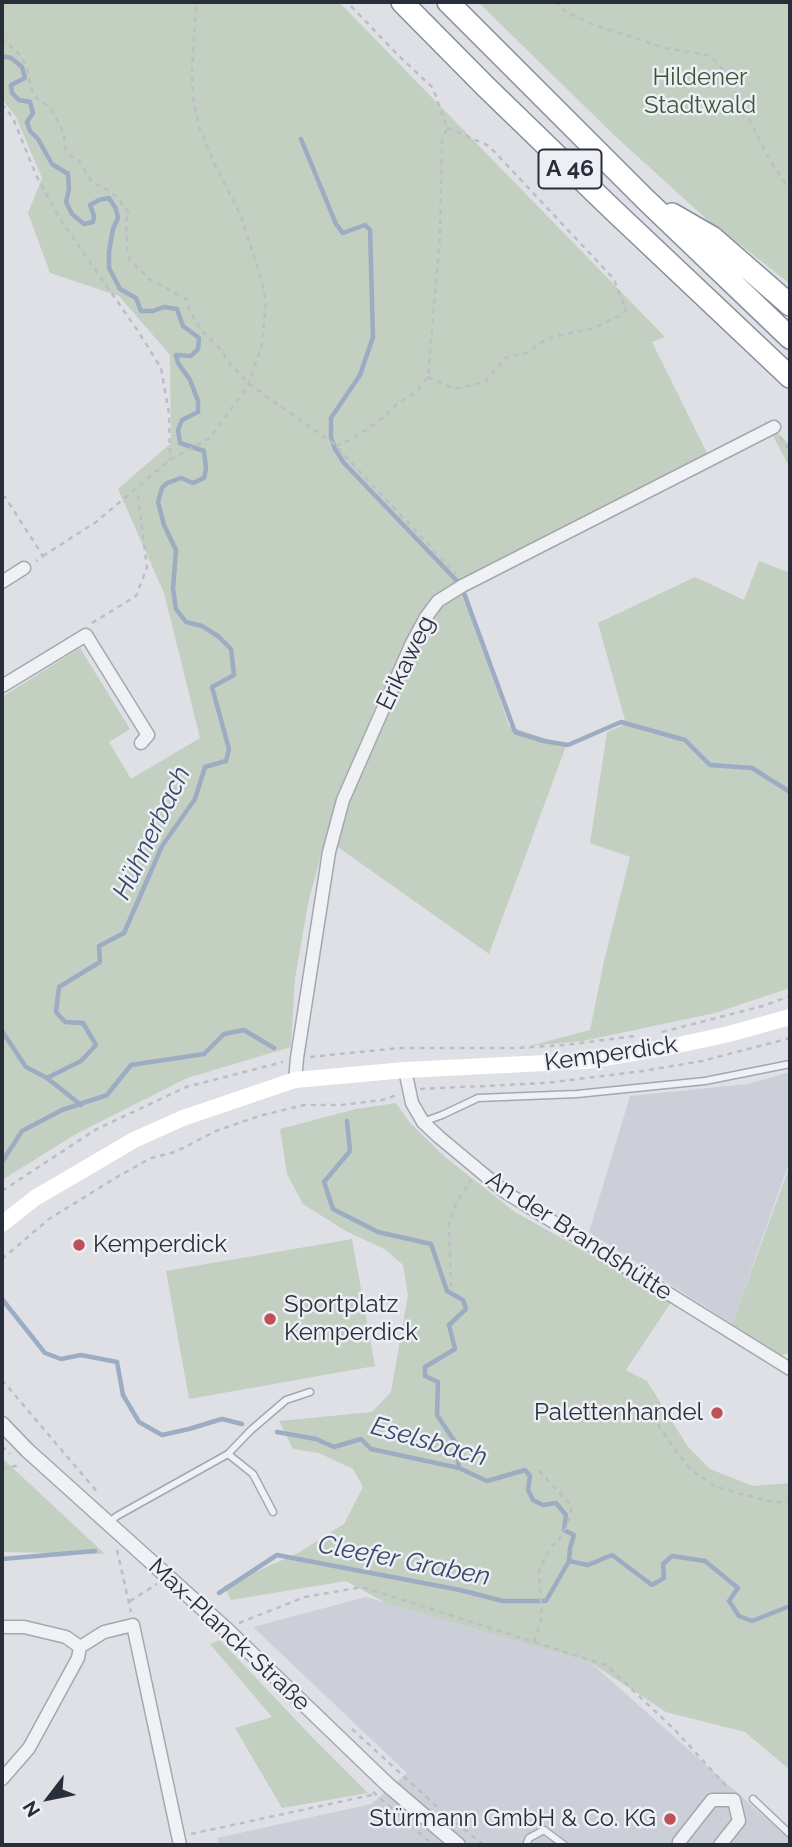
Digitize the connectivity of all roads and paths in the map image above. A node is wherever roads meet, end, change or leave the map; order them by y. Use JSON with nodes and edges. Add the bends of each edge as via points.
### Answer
{"nodes":[{"id":1,"x":196,"y":2,"type":"edge"},
{"id":2,"x":347,"y":2,"type":"edge"},
{"id":3,"x":402,"y":2,"type":"edge"},
{"id":4,"x":447,"y":2,"type":"edge"},
{"id":5,"x":555,"y":2,"type":"edge"},
{"id":6,"x":2,"y":38,"type":"edge"},
{"id":7,"x":2,"y":104,"type":"edge"},
{"id":8,"x":447,"y":128,"type":"junction"},
{"id":9,"x":790,"y":191,"type":"edge"},
{"id":10,"x":645,"y":200,"type":"junction"},
{"id":11,"x":790,"y":305,"type":"edge"},
{"id":12,"x":742,"y":332,"type":"junction"},
{"id":13,"x":790,"y":338,"type":"edge"},
{"id":14,"x":428,"y":377,"type":"junction"},
{"id":15,"x":790,"y":377,"type":"edge"},
{"id":16,"x":249,"y":384,"type":"junction"},
{"id":17,"x":790,"y":396,"type":"edge"},
{"id":18,"x":774,"y":427,"type":"joint"},
{"id":19,"x":335,"y":446,"type":"junction"},
{"id":20,"x":790,"y":451,"type":"edge"},
{"id":21,"x":170,"y":460,"type":"junction"},
{"id":22,"x":136,"y":488,"type":"junction"},
{"id":23,"x":2,"y":497,"type":"edge"},
{"id":24,"x":43,"y":556,"type":"junction"},
{"id":25,"x":24,"y":568,"type":"joint"},
{"id":26,"x":2,"y":582,"type":"edge"},
{"id":27,"x":462,"y":586,"type":"junction"},
{"id":28,"x":86,"y":635,"type":"junction"},
{"id":29,"x":2,"y":686,"type":"edge"},
{"id":30,"x":141,"y":743,"type":"dead end"},
{"id":31,"x":790,"y":996,"type":"edge"},
{"id":32,"x":790,"y":1017,"type":"edge"},
{"id":33,"x":654,"y":1034,"type":"dead end"},
{"id":34,"x":641,"y":1035,"type":"dead end"},
{"id":35,"x":297,"y":1058,"type":"junction"},
{"id":36,"x":790,"y":1064,"type":"edge"},
{"id":37,"x":405,"y":1070,"type":"junction"},
{"id":38,"x":296,"y":1080,"type":"junction"},
{"id":39,"x":410,"y":1091,"type":"junction"},
{"id":40,"x":423,"y":1122,"type":"junction"},
{"id":41,"x":478,"y":1170,"type":"junction"},
{"id":42,"x":2,"y":1191,"type":"edge"},
{"id":43,"x":2,"y":1224,"type":"edge"},
{"id":44,"x":2,"y":1259,"type":"edge"},
{"id":45,"x":451,"y":1287,"type":"dead end"},
{"id":46,"x":790,"y":1369,"type":"edge"},
{"id":47,"x":310,"y":1392,"type":"dead end"},
{"id":48,"x":652,"y":1416,"type":"dead end"},
{"id":49,"x":2,"y":1424,"type":"edge"},
{"id":50,"x":228,"y":1454,"type":"junction"},
{"id":51,"x":21,"y":1465,"type":"dead end"},
{"id":52,"x":2,"y":1468,"type":"edge"},
{"id":53,"x":538,"y":1470,"type":"dead end"},
{"id":54,"x":790,"y":1500,"type":"edge"},
{"id":55,"x":273,"y":1512,"type":"dead end"},
{"id":56,"x":107,"y":1523,"type":"junction"},
{"id":57,"x":117,"y":1550,"type":"dead end"},
{"id":58,"x":160,"y":1583,"type":"dead end"},
{"id":59,"x":2,"y":1627,"type":"edge"},
{"id":60,"x":228,"y":1631,"type":"junction"},
{"id":61,"x":534,"y":1642,"type":"junction"},
{"id":62,"x":80,"y":1647,"type":"junction"},
{"id":63,"x":2,"y":1779,"type":"edge"},
{"id":64,"x":388,"y":1785,"type":"junction"},
{"id":65,"x":752,"y":1799,"type":"dead end"},
{"id":66,"x":734,"y":1800,"type":"junction"},
{"id":67,"x":790,"y":1834,"type":"edge"},
{"id":68,"x":179,"y":1841,"type":"edge"},
{"id":69,"x":458,"y":1845,"type":"edge"},
{"id":70,"x":526,"y":1845,"type":"edge"},
{"id":71,"x":564,"y":1845,"type":"edge"},
{"id":72,"x":680,"y":1845,"type":"edge"},
{"id":73,"x":720,"y":1845,"type":"edge"}],
"edges":[{"from":1,"to":16,"type":"path","via":[[195,110],[241,216],[265,302],[262,344]]},
{"from":2,"to":8,"type":"path","via":[[433,88]]},
{"from":3,"to":12,"type":"highway","number":"A 46"},
{"from":4,"to":10,"type":"highway","number":"A 46"},
{"from":5,"to":9,"type":"path","via":[[594,24],[665,48],[707,55],[717,62]]},
{"from":6,"to":16,"type":"path","via":[[22,57],[33,92],[56,117],[70,155],[92,182],[111,192],[130,212],[130,260],[149,279],[186,299],[201,330]]},
{"from":7,"to":21,"type":"path","via":[[13,118],[60,219],[161,368]]},
{"from":8,"to":14,"type":"path","via":[[442,142],[440,235]]},
{"from":8,"to":14,"type":"path","via":[[489,146],[614,279],[626,310],[594,328],[552,337],[529,352],[505,358],[485,382],[458,388]]},
{"from":10,"to":11,"type":"highway","via":[[712,237]]},
{"from":10,"to":13,"type":"highway","number":"A 46"},
{"from":12,"to":15,"type":"highway","number":"A 46"},
{"from":12,"to":17,"type":"highway"},
{"from":14,"to":19,"type":"path","via":[[383,418]]},
{"from":16,"to":19,"type":"path"},
{"from":16,"to":21,"type":"path","via":[[210,438]]},
{"from":18,"to":20,"type":"path"},
{"from":18,"to":27,"type":"street","name":"Erikaweg"},
{"from":19,"to":27,"type":"path","via":[[459,577]]},
{"from":21,"to":22,"type":"path"},
{"from":22,"to":24,"type":"path","via":[[96,522]]},
{"from":22,"to":28,"type":"path","via":[[147,567],[136,596],[90,624]]},
{"from":23,"to":24,"type":"path"},
{"from":24,"to":25,"type":"path"},
{"from":25,"to":26,"type":"street"},
{"from":27,"to":35,"type":"street","name":"Erikaweg","via":[[438,601],[426,617],[343,800],[329,852]]},
{"from":28,"to":29,"type":"street"},
{"from":28,"to":30,"type":"street","via":[[148,735]]},
{"from":31,"to":33,"type":"path"},
{"from":32,"to":37,"type":"main road","name":"Kemperdick","via":[[681,1045],[586,1061]]},
{"from":34,"to":35,"type":"path","via":[[565,1045],[399,1048]]},
{"from":35,"to":38,"type":"street","name":"Erikaweg"},
{"from":35,"to":42,"type":"path","via":[[186,1087],[95,1130]]},
{"from":36,"to":40,"type":"lane","via":[[691,1083],[478,1098]]},
{"from":37,"to":38,"type":"main road","name":"Kemperdick"},
{"from":37,"to":39,"type":"street","name":"An der Brandshütte"},
{"from":38,"to":43,"type":"main road","name":"Kemperdick","via":[[134,1140],[35,1198]]},
{"from":39,"to":40,"type":"street","name":"An der Brandshütte"},
{"from":39,"to":44,"type":"path","via":[[382,1100],[304,1105],[216,1131],[117,1177],[49,1219]]},
{"from":40,"to":41,"type":"street","name":"An der Brandshütte"},
{"from":41,"to":45,"type":"path","via":[[449,1224]]},
{"from":41,"to":46,"type":"street","name":"An der Brandshütte","via":[[551,1222]]},
{"from":47,"to":50,"type":"lane","via":[[286,1399]]},
{"from":48,"to":54,"type":"path","via":[[691,1470],[716,1487],[776,1503]]},
{"from":49,"to":56,"type":"street","name":"Max-Planck-Straße"},
{"from":50,"to":55,"type":"lane","via":[[254,1474]]},
{"from":50,"to":56,"type":"lane"},
{"from":51,"to":52,"type":"path"},
{"from":53,"to":61,"type":"path","via":[[572,1506],[568,1524],[539,1571],[542,1617]]},
{"from":56,"to":60,"type":"street","name":"Max-Planck-Straße"},
{"from":57,"to":58,"type":"path","via":[[129,1601]]},
{"from":59,"to":62,"type":"street","via":[[66,1637]]},
{"from":60,"to":61,"type":"path","via":[[305,1597],[362,1587]]},
{"from":60,"to":64,"type":"street","name":"Max-Planck-Straße"},
{"from":61,"to":66,"type":"path","via":[[606,1665],[675,1730]]},
{"from":62,"to":63,"type":"street","via":[[29,1748]]},
{"from":62,"to":68,"type":"street","via":[[103,1632],[133,1625]]},
{"from":64,"to":68,"type":"path","via":[[376,1794]]},
{"from":64,"to":69,"type":"street","name":"Max-Planck-Straße"},
{"from":65,"to":67,"type":"lane"},
{"from":66,"to":72,"type":"street","via":[[712,1800]]},
{"from":66,"to":73,"type":"street","via":[[739,1821]]},
{"from":70,"to":71,"type":"lane","via":[[544,1830]]}]}
